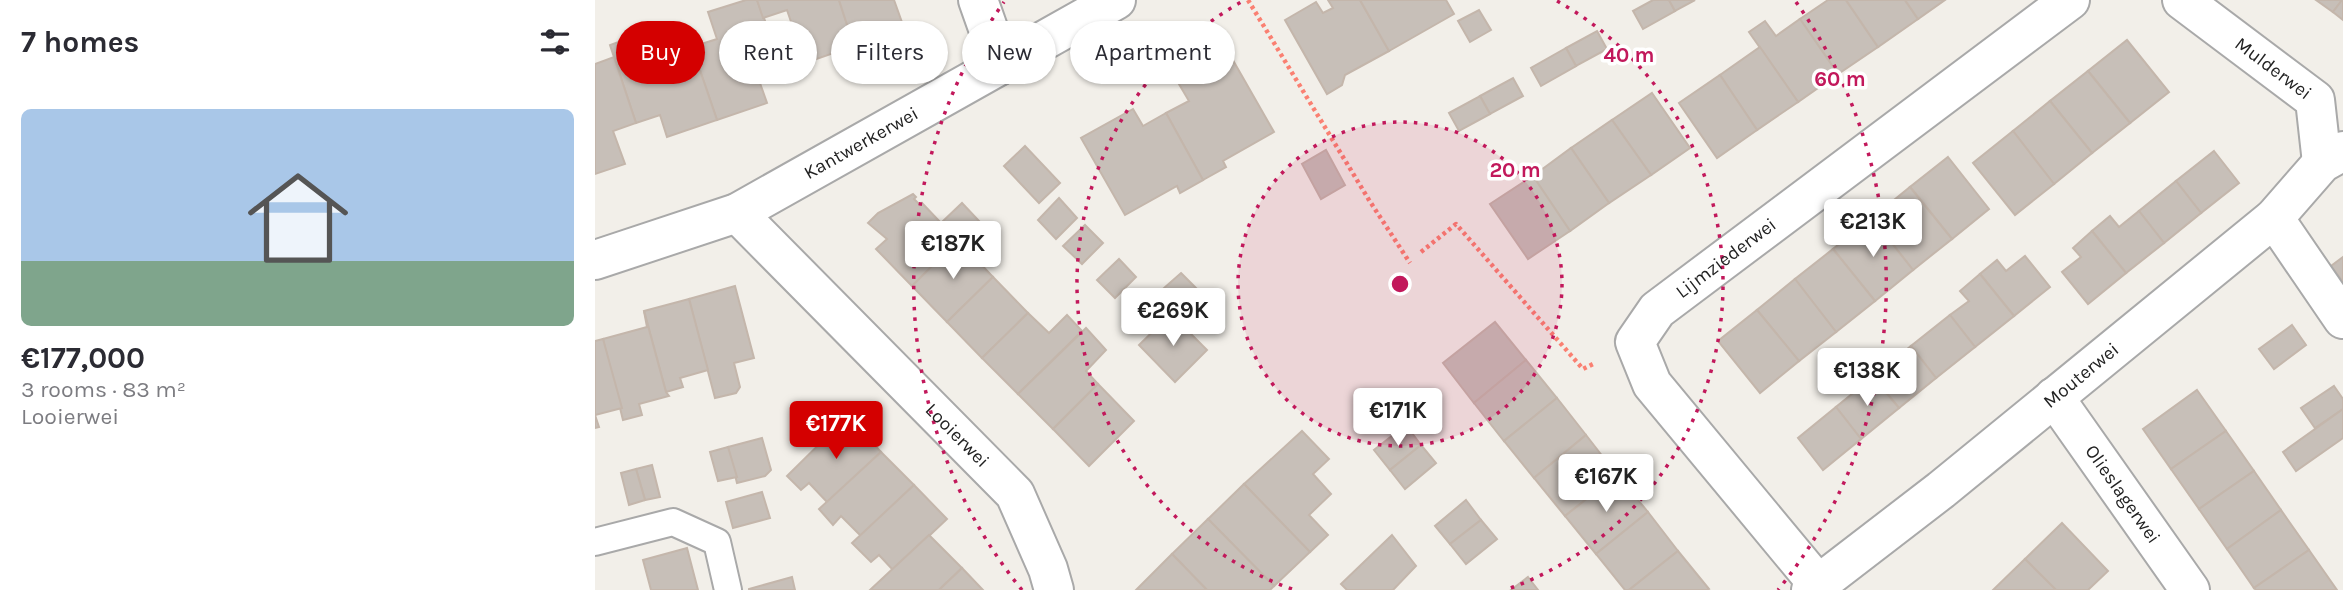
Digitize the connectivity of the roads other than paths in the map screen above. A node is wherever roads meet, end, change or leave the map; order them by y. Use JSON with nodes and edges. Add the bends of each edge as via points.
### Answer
{"nodes":[{"id":1,"x":978,"y":0,"type":"edge"},
{"id":2,"x":1115,"y":0,"type":"edge"},
{"id":3,"x":2070,"y":0,"type":"edge"},
{"id":4,"x":2182,"y":0,"type":"edge"},
{"id":5,"x":985,"y":21,"type":"edge"},
{"id":6,"x":1056,"y":34,"type":"edge"},
{"id":7,"x":967,"y":84,"type":"edge"},
{"id":8,"x":2332,"y":157,"type":"edge"},
{"id":9,"x":737,"y":212,"type":"junction"},
{"id":10,"x":2274,"y":218,"type":"junction"},
{"id":11,"x":595,"y":260,"type":"edge"},
{"id":12,"x":2343,"y":320,"type":"edge"},
{"id":13,"x":2055,"y":397,"type":"junction"},
{"id":14,"x":595,"y":542,"type":"edge"},
{"id":15,"x":1814,"y":587,"type":"edge"},
{"id":16,"x":728,"y":590,"type":"edge"},
{"id":17,"x":1054,"y":590,"type":"edge"},
{"id":18,"x":2190,"y":590,"type":"edge"}],
"edges":[{"from":1,"to":5,"type":"street"},
{"from":2,"to":6,"type":"street","name":"Kantwerkerwei"},
{"from":3,"to":15,"type":"street","name":"Lijmziederwei","via":[[1657,310],[1635,342],[1652,384]]},
{"from":4,"to":8,"type":"street","name":"Mulderwei","via":[[2315,100]]},
{"from":7,"to":9,"type":"street","name":"Kantwerkerwei"},
{"from":8,"to":10,"type":"street","name":"Mouterwei"},
{"from":9,"to":11,"type":"street","name":"Kantwerkerwei"},
{"from":9,"to":17,"type":"street","name":"Looierwei","via":[[1015,494]]},
{"from":10,"to":12,"type":"street"},
{"from":10,"to":13,"type":"street","name":"Mouterwei"},
{"from":13,"to":15,"type":"street","name":"Mouterwei"},
{"from":13,"to":18,"type":"street","name":"Olieslagerwei"},
{"from":14,"to":16,"type":"lane","via":[[673,522],[717,542]]}]}
